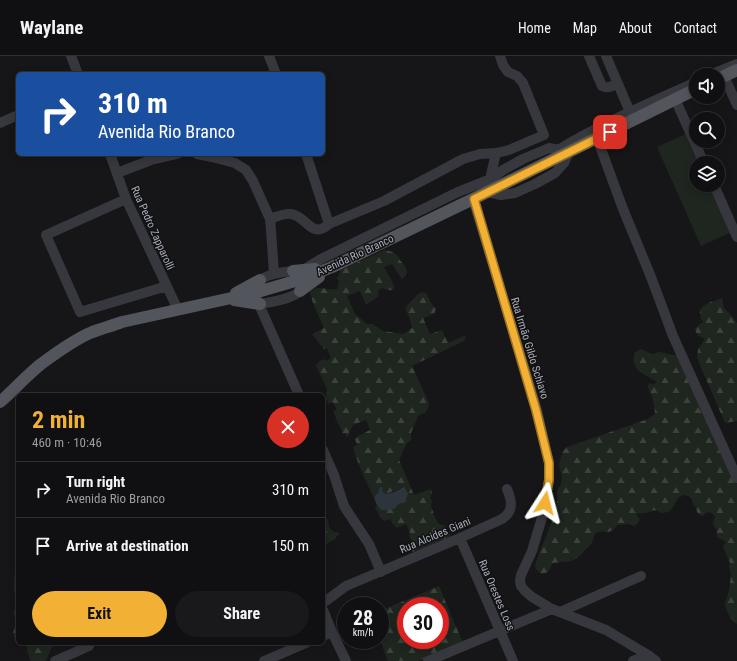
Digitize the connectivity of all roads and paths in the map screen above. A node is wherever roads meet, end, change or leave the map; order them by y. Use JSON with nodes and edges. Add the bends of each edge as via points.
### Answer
{"nodes":[{"id":1,"x":71,"y":56,"type":"edge"},
{"id":2,"x":269,"y":56,"type":"edge"},
{"id":3,"x":500,"y":56,"type":"edge"},
{"id":4,"x":589,"y":56,"type":"edge"},
{"id":5,"x":606,"y":56,"type":"edge"},
{"id":6,"x":737,"y":64,"type":"edge"},
{"id":7,"x":737,"y":70,"type":"edge"},
{"id":8,"x":77,"y":72,"type":"edge"},
{"id":9,"x":275,"y":72,"type":"edge"},
{"id":10,"x":725,"y":72,"type":"edge"},
{"id":11,"x":725,"y":74,"type":"edge"},
{"id":12,"x":618,"y":83,"type":"junction"},
{"id":13,"x":725,"y":84,"type":"edge"},
{"id":14,"x":689,"y":85,"type":"edge"},
{"id":15,"x":689,"y":93,"type":"edge"},
{"id":16,"x":675,"y":100,"type":"junction"},
{"id":17,"x":737,"y":105,"type":"edge"},
{"id":18,"x":630,"y":112,"type":"junction"},
{"id":19,"x":16,"y":116,"type":"edge"},
{"id":20,"x":0,"y":123,"type":"edge"},
{"id":21,"x":544,"y":136,"type":"junction"},
{"id":22,"x":597,"y":138,"type":"junction"},
{"id":23,"x":558,"y":150,"type":"junction"},
{"id":24,"x":496,"y":153,"type":"junction"},
{"id":25,"x":111,"y":156,"type":"edge"},
{"id":26,"x":168,"y":156,"type":"edge"},
{"id":27,"x":212,"y":156,"type":"edge"},
{"id":28,"x":307,"y":156,"type":"edge"},
{"id":29,"x":701,"y":156,"type":"edge"},
{"id":30,"x":117,"y":173,"type":"junction"},
{"id":31,"x":491,"y":180,"type":"junction"},
{"id":32,"x":487,"y":192,"type":"junction"},
{"id":33,"x":717,"y":192,"type":"edge"},
{"id":34,"x":126,"y":199,"type":"junction"},
{"id":35,"x":474,"y":199,"type":"junction"},
{"id":36,"x":270,"y":218,"type":"junction"},
{"id":37,"x":330,"y":224,"type":"junction"},
{"id":38,"x":737,"y":237,"type":"edge"},
{"id":39,"x":332,"y":267,"type":"junction"},
{"id":40,"x":299,"y":273,"type":"junction"},
{"id":41,"x":274,"y":274,"type":"junction"},
{"id":42,"x":260,"y":280,"type":"junction"},
{"id":43,"x":167,"y":286,"type":"junction"},
{"id":44,"x":300,"y":291,"type":"junction"},
{"id":45,"x":254,"y":293,"type":"junction"},
{"id":46,"x":225,"y":299,"type":"junction"},
{"id":47,"x":260,"y":304,"type":"junction"},
{"id":48,"x":178,"y":310,"type":"junction"},
{"id":49,"x":298,"y":393,"type":"edge"},
{"id":50,"x":5,"y":398,"type":"edge"},
{"id":51,"x":0,"y":408,"type":"edge"},
{"id":52,"x":325,"y":455,"type":"edge"},
{"id":53,"x":737,"y":478,"type":"edge"},
{"id":54,"x":507,"y":490,"type":"dead end"},
{"id":55,"x":460,"y":538,"type":"junction"},
{"id":56,"x":381,"y":572,"type":"junction"},
{"id":57,"x":642,"y":576,"type":"dead end"},
{"id":58,"x":325,"y":601,"type":"edge"},
{"id":59,"x":556,"y":610,"type":"junction"},
{"id":60,"x":325,"y":620,"type":"edge"},
{"id":61,"x":500,"y":631,"type":"junction"},
{"id":62,"x":328,"y":634,"type":"edge"},
{"id":63,"x":301,"y":645,"type":"edge"},
{"id":64,"x":89,"y":646,"type":"dead end"},
{"id":65,"x":648,"y":655,"type":"junction"},
{"id":66,"x":431,"y":660,"type":"edge"},
{"id":67,"x":54,"y":661,"type":"edge"},
{"id":68,"x":264,"y":661,"type":"edge"},
{"id":69,"x":346,"y":661,"type":"edge"},
{"id":70,"x":513,"y":661,"type":"edge"},
{"id":71,"x":633,"y":661,"type":"edge"},
{"id":72,"x":656,"y":661,"type":"edge"}],
"edges":[{"from":1,"to":8,"type":"street"},
{"from":2,"to":9,"type":"street"},
{"from":3,"to":21,"type":"street","via":[[508,72],[517,76],[523,83]]},
{"from":4,"to":12,"type":"street","via":[[602,86],[605,88]]},
{"from":5,"to":12,"type":"street"},
{"from":6,"to":10,"type":"street"},
{"from":7,"to":11,"type":"main road"},
{"from":12,"to":18,"type":"street"},
{"from":13,"to":17,"type":"street"},
{"from":14,"to":18,"type":"street"},
{"from":15,"to":16,"type":"main road","name":"Avenida Rio Branco"},
{"from":16,"to":22,"type":"main road","name":"Avenida Rio Branco"},
{"from":16,"to":29,"type":"street"},
{"from":18,"to":23,"type":"street","via":[[576,138]]},
{"from":19,"to":20,"type":"street"},
{"from":21,"to":23,"type":"street"},
{"from":21,"to":24,"type":"street"},
{"from":22,"to":23,"type":"main road","name":"Avenida Rio Branco"},
{"from":22,"to":53,"type":"street","via":[[673,336]]},
{"from":23,"to":31,"type":"street","via":[[523,159]]},
{"from":23,"to":32,"type":"main road","name":"Avenida Rio Branco"},
{"from":24,"to":31,"type":"street"},
{"from":24,"to":37,"type":"street","via":[[463,159],[384,201]]},
{"from":25,"to":30,"type":"street","name":"Rua Pedro Zapparolli"},
{"from":26,"to":30,"type":"street"},
{"from":27,"to":36,"type":"street","via":[[235,163],[246,170]]},
{"from":28,"to":37,"type":"street"},
{"from":30,"to":34,"type":"street","name":"Rua Pedro Zapparolli"},
{"from":31,"to":32,"type":"street"},
{"from":31,"to":40,"type":"street","via":[[458,192],[321,259]]},
{"from":32,"to":35,"type":"main road","name":"Avenida Rio Branco"},
{"from":33,"to":38,"type":"street"},
{"from":34,"to":43,"type":"street","name":"Rua Pedro Zapparolli"},
{"from":34,"to":43,"type":"street","via":[[46,235],[80,312]]},
{"from":35,"to":39,"type":"main road","name":"Avenida Rio Branco"},
{"from":35,"to":59,"type":"street","name":"Rua Irmão Gildo Schiavo","via":[[549,463],[543,514],[520,581],[532,597]]},
{"from":36,"to":37,"type":"street","via":[[293,214],[316,229]]},
{"from":36,"to":41,"type":"street"},
{"from":39,"to":40,"type":"main road","name":"Avenida Rio Branco"},
{"from":39,"to":44,"type":"main road"},
{"from":40,"to":41,"type":"street"},
{"from":40,"to":44,"type":"street","via":[[302,286]]},
{"from":40,"to":45,"type":"main road","name":"Avenida Rio Branco"},
{"from":41,"to":42,"type":"street"},
{"from":42,"to":45,"type":"street","via":[[254,287]]},
{"from":42,"to":46,"type":"main road"},
{"from":43,"to":48,"type":"street","name":"Rua Pedro Zapparolli"},
{"from":44,"to":47,"type":"street","via":[[283,299]]},
{"from":45,"to":46,"type":"main road","name":"Avenida Rio Branco"},
{"from":45,"to":47,"type":"street"},
{"from":46,"to":47,"type":"main road"},
{"from":46,"to":48,"type":"main road","name":"Avenida Rio Branco"},
{"from":47,"to":49,"type":"street"},
{"from":48,"to":50,"type":"main road","name":"Avenida Rio Branco","via":[[122,322],[88,334],[40,365]]},
{"from":50,"to":51,"type":"main road","name":"Avenida Rio Branco"},
{"from":52,"to":56,"type":"street","via":[[344,506],[369,544]]},
{"from":54,"to":55,"type":"street","name":"Rua Alcides Giani","via":[[512,501],[505,517]]},
{"from":55,"to":56,"type":"street","name":"Rua Alcides Giani"},
{"from":55,"to":61,"type":"street","name":"Rua Orestes Loss"},
{"from":56,"to":58,"type":"street","name":"Rua Alcides Giani","via":[[346,586]]},
{"from":57,"to":59,"type":"street"},
{"from":59,"to":61,"type":"street"},
{"from":59,"to":65,"type":"street","name":"Rua Irmão Gildo Schiavo","via":[[606,630]]},
{"from":60,"to":62,"type":"street"},
{"from":61,"to":66,"type":"street"},
{"from":61,"to":70,"type":"street","name":"Rua Orestes Loss"},
{"from":62,"to":69,"type":"street"},
{"from":63,"to":68,"type":"street"},
{"from":64,"to":67,"type":"street"},
{"from":65,"to":71,"type":"street"},
{"from":65,"to":72,"type":"street","name":"Rua Irmão Gildo Schiavo"}]}
